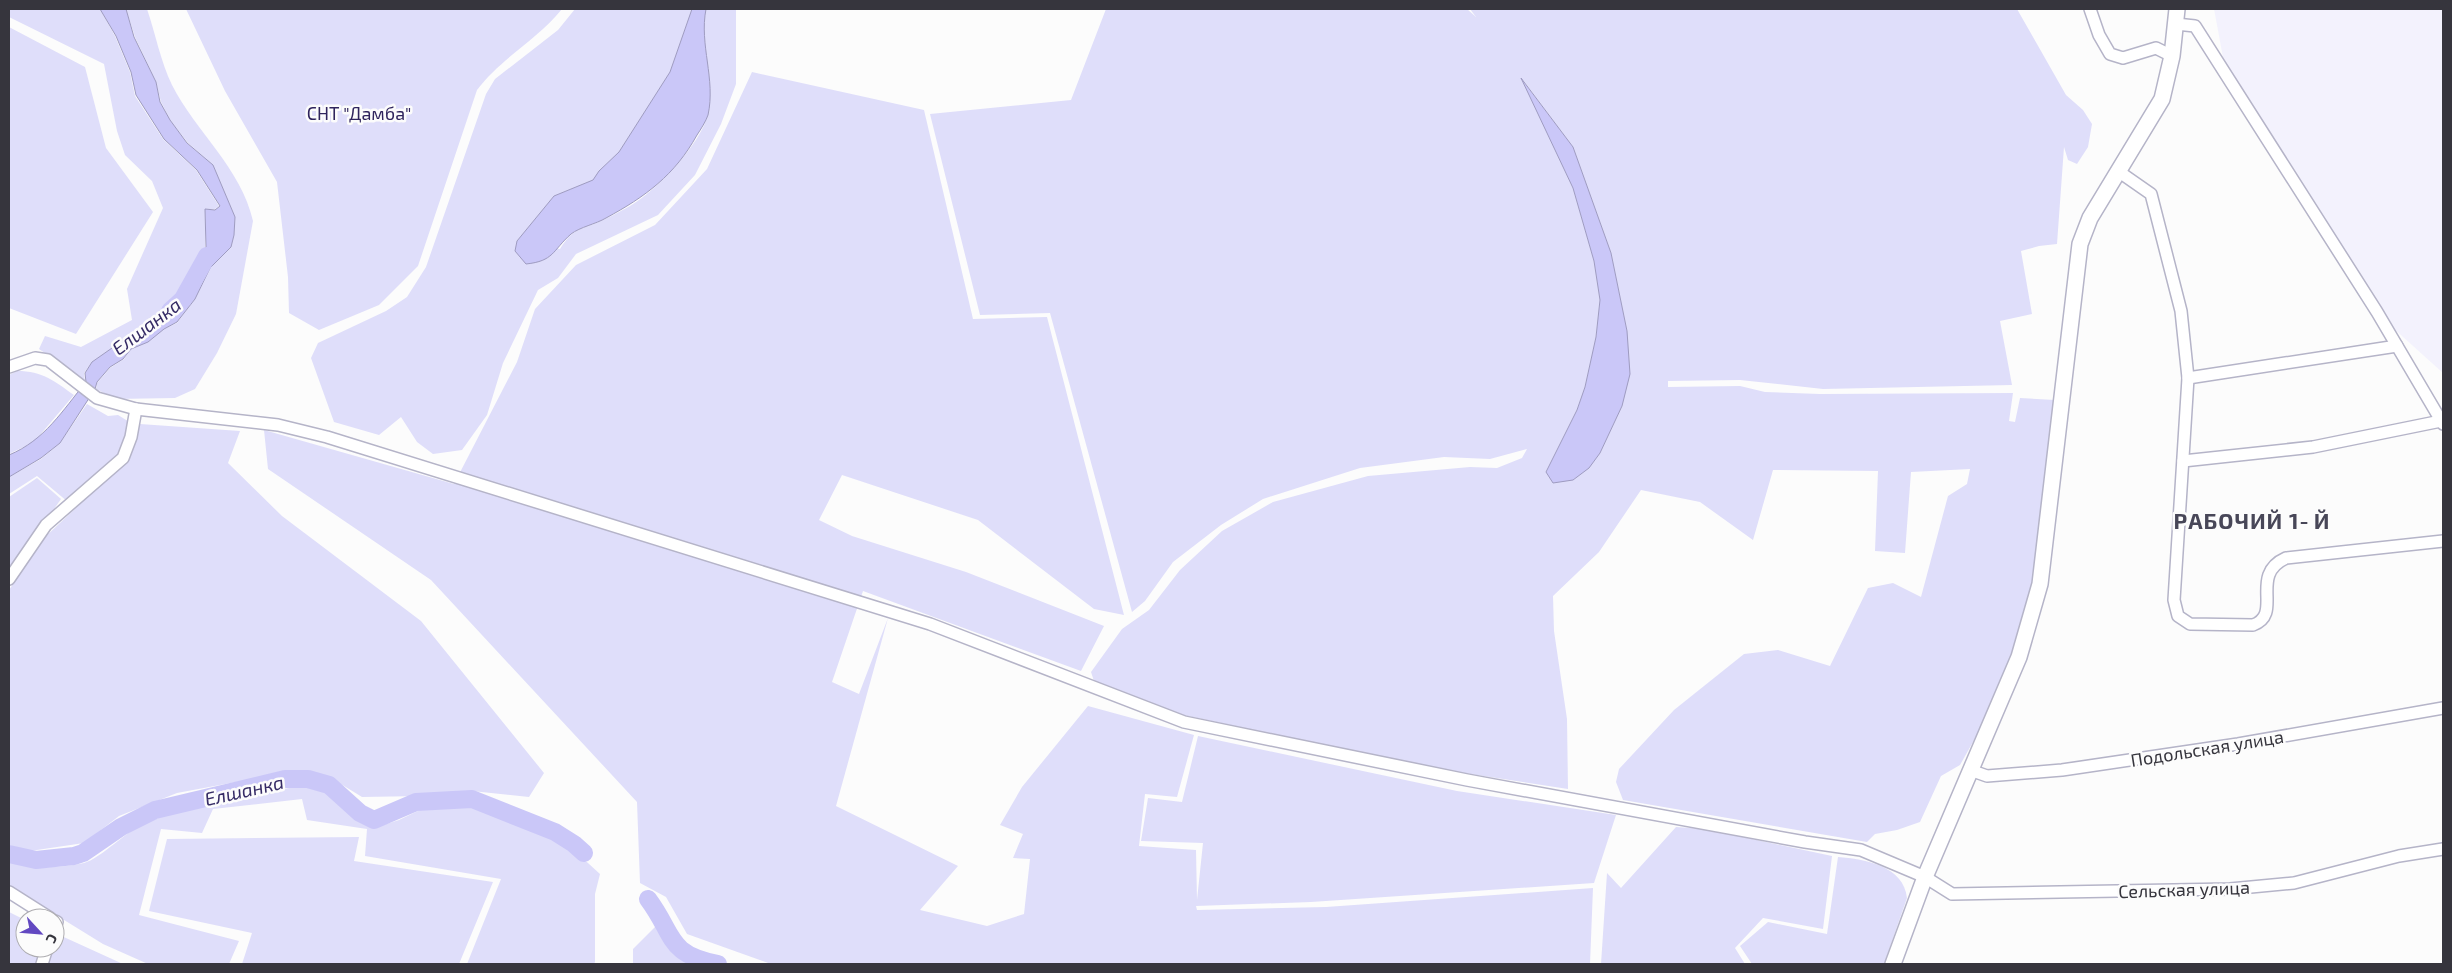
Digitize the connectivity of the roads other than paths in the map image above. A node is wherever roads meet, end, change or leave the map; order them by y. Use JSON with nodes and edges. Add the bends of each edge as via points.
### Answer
{"nodes":[{"id":1,"x":2090,"y":9,"type":"edge"},
{"id":2,"x":2177,"y":16,"type":"edge"},
{"id":3,"x":2172,"y":56,"type":"junction"},
{"id":4,"x":2118,"y":172,"type":"junction"},
{"id":5,"x":2397,"y":346,"type":"junction"},
{"id":6,"x":9,"y":366,"type":"edge"},
{"id":7,"x":2188,"y":378,"type":"junction"},
{"id":8,"x":136,"y":409,"type":"junction"},
{"id":9,"x":2442,"y":422,"type":"edge"},
{"id":10,"x":2183,"y":460,"type":"junction"},
{"id":11,"x":2443,"y":541,"type":"edge"},
{"id":12,"x":9,"y":580,"type":"edge"},
{"id":13,"x":2443,"y":708,"type":"edge"},
{"id":14,"x":1970,"y":770,"type":"junction"},
{"id":15,"x":2443,"y":849,"type":"edge"},
{"id":16,"x":1925,"y":877,"type":"junction"},
{"id":17,"x":9,"y":892,"type":"edge"},
{"id":18,"x":34,"y":908,"type":"edge"},
{"id":19,"x":1893,"y":964,"type":"edge"}],
"edges":[{"from":1,"to":3,"type":"street","via":[[2110,54],[2123,58],[2156,48]]},
{"from":2,"to":3,"type":"main road"},
{"from":2,"to":5,"type":"street","via":[[2195,26]]},
{"from":3,"to":4,"type":"main road","via":[[2162,99]]},
{"from":4,"to":7,"type":"street","via":[[2151,194],[2180,311]]},
{"from":4,"to":14,"type":"main road","via":[[2090,218],[2080,244],[2040,584],[2019,657]]},
{"from":5,"to":7,"type":"street"},
{"from":5,"to":9,"type":"street"},
{"from":6,"to":8,"type":"street","name":"Сельская улица","via":[[35,358],[48,360],[97,398]]},
{"from":7,"to":10,"type":"street"},
{"from":8,"to":12,"type":"street","via":[[123,458],[46,525]]},
{"from":8,"to":16,"type":"street","name":"Сельская улица","via":[[254,421],[327,437],[930,624],[1184,722],[1477,782],[1861,850]]},
{"from":9,"to":10,"type":"street","via":[[2313,447]]},
{"from":10,"to":11,"type":"street","via":[[2174,600],[2178,616],[2190,624],[2253,625],[2262,621],[2267,610],[2270,570],[2275,563],[2286,558]]},
{"from":13,"to":14,"type":"street","name":"Подольская улица","via":[[2238,744],[2062,770],[1987,776]]},
{"from":14,"to":16,"type":"main road"},
{"from":15,"to":16,"type":"street","name":"Сельская улица","via":[[2399,856],[2294,883],[2230,890],[1952,894]]},
{"from":16,"to":19,"type":"main road"},
{"from":17,"to":18,"type":"street"}]}
